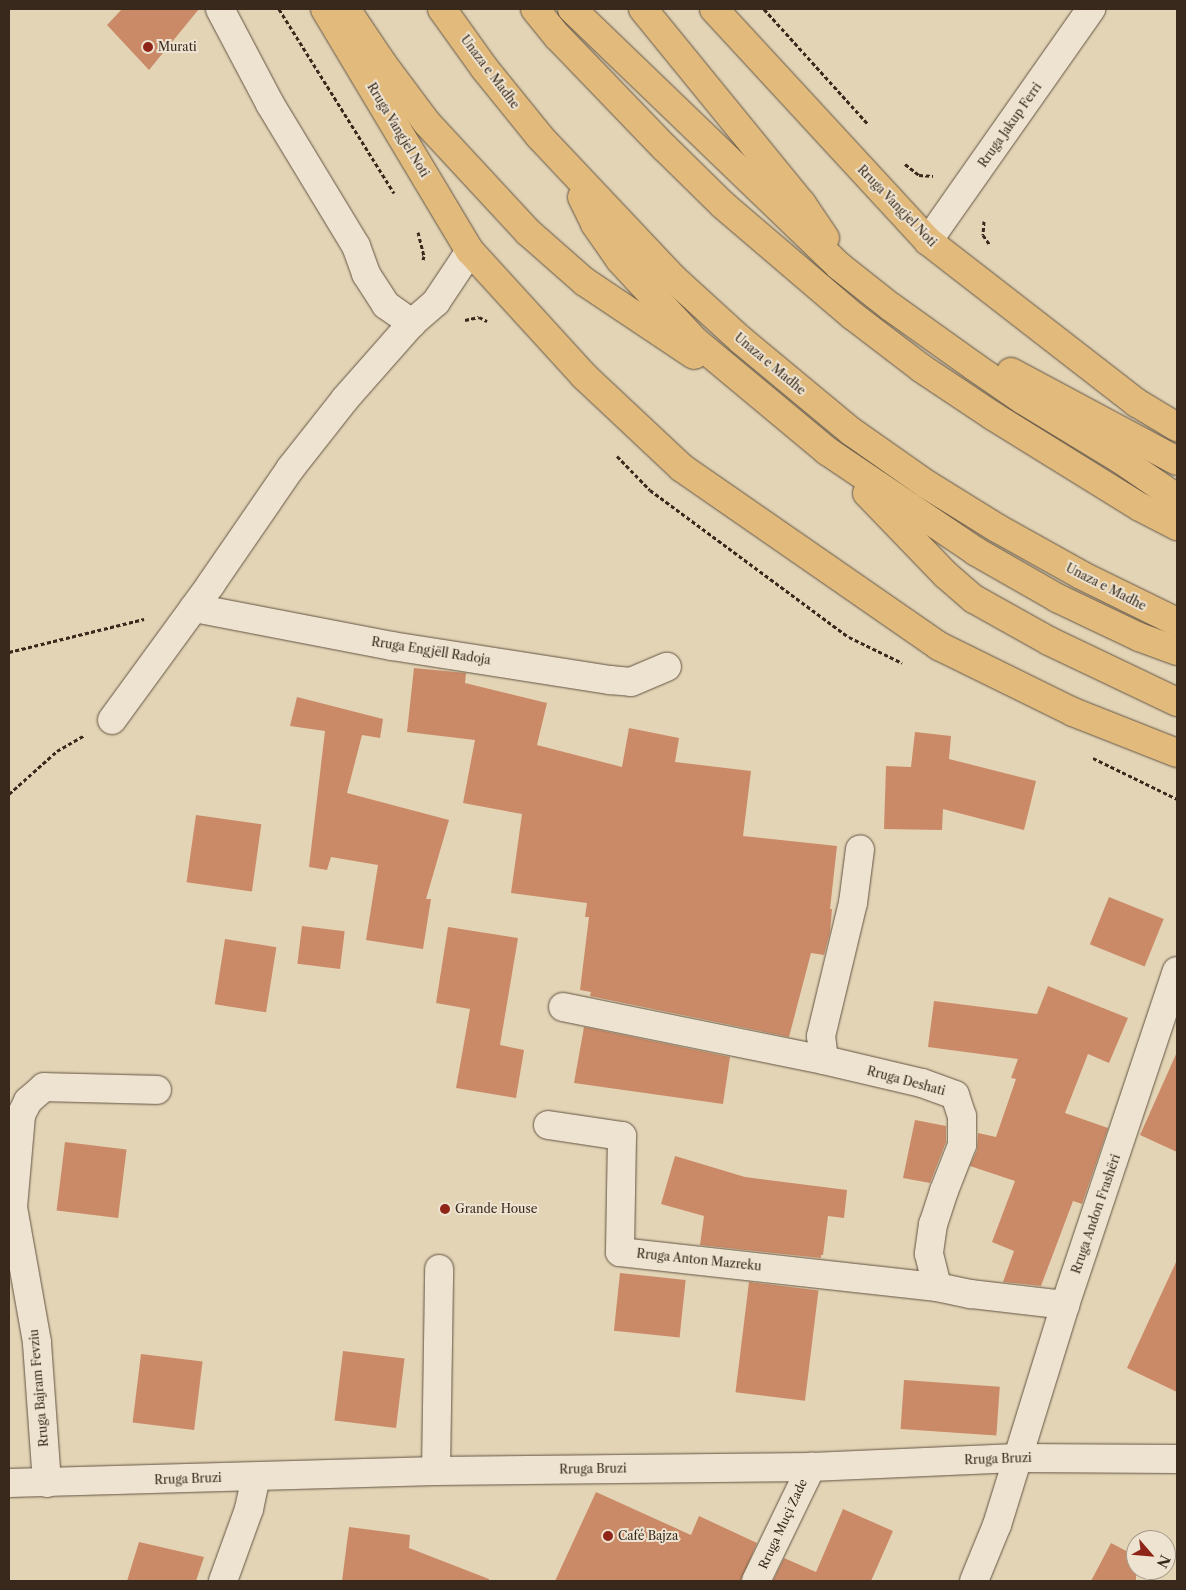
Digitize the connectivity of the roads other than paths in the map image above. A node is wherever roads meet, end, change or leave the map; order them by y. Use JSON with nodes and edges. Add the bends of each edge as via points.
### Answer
{"nodes":[{"id":1,"x":220,"y":9,"type":"edge"},
{"id":2,"x":325,"y":9,"type":"edge"},
{"id":3,"x":346,"y":9,"type":"edge"},
{"id":4,"x":442,"y":9,"type":"edge"},
{"id":5,"x":534,"y":9,"type":"edge"},
{"id":6,"x":572,"y":9,"type":"edge"},
{"id":7,"x":643,"y":9,"type":"edge"},
{"id":8,"x":714,"y":9,"type":"edge"},
{"id":9,"x":1091,"y":9,"type":"edge"},
{"id":10,"x":569,"y":169,"type":"junction"},
{"id":11,"x":928,"y":241,"type":"junction"},
{"id":12,"x":470,"y":251,"type":"junction"},
{"id":13,"x":839,"y":266,"type":"junction"},
{"id":14,"x":904,"y":318,"type":"junction"},
{"id":15,"x":412,"y":323,"type":"junction"},
{"id":16,"x":754,"y":392,"type":"junction"},
{"id":17,"x":1177,"y":427,"type":"edge"},
{"id":18,"x":827,"y":451,"type":"junction"},
{"id":19,"x":1177,"y":461,"type":"edge"},
{"id":20,"x":1177,"y":498,"type":"edge"},
{"id":21,"x":1177,"y":526,"type":"edge"},
{"id":22,"x":194,"y":608,"type":"junction"},
{"id":23,"x":1177,"y":622,"type":"edge"},
{"id":24,"x":1177,"y":651,"type":"edge"},
{"id":25,"x":666,"y":667,"type":"dead end"},
{"id":26,"x":1177,"y":702,"type":"edge"},
{"id":27,"x":112,"y":720,"type":"road end"},
{"id":28,"x":1177,"y":753,"type":"edge"},
{"id":29,"x":860,"y":849,"type":"dead end"},
{"id":30,"x":1177,"y":971,"type":"edge"},
{"id":31,"x":563,"y":1007,"type":"dead end"},
{"id":32,"x":824,"y":1060,"type":"junction"},
{"id":33,"x":157,"y":1090,"type":"dead end"},
{"id":34,"x":548,"y":1124,"type":"dead end"},
{"id":35,"x":439,"y":1269,"type":"dead end"},
{"id":36,"x":937,"y":1287,"type":"junction"},
{"id":37,"x":1065,"y":1305,"type":"junction"},
{"id":38,"x":1017,"y":1458,"type":"junction"},
{"id":39,"x":1177,"y":1459,"type":"edge"},
{"id":40,"x":810,"y":1467,"type":"junction"},
{"id":41,"x":436,"y":1471,"type":"junction"},
{"id":42,"x":256,"y":1476,"type":"junction"},
{"id":43,"x":9,"y":1483,"type":"edge"},
{"id":44,"x":47,"y":1483,"type":"junction"},
{"id":45,"x":222,"y":1581,"type":"edge"},
{"id":46,"x":756,"y":1581,"type":"edge"},
{"id":47,"x":974,"y":1581,"type":"edge"}],
"edges":[{"from":1,"to":15,"type":"street","via":[[270,104],[356,246],[366,274],[386,305]]},
{"from":2,"to":12,"type":"main road","name":"Rruga Vangjel Noti"},
{"from":3,"to":16,"type":"main road","via":[[426,123],[528,232],[585,282],[646,325]]},
{"from":4,"to":10,"type":"main road","name":"Unaza e Madhe","via":[[491,76]]},
{"from":5,"to":21,"type":"main road","via":[[716,198],[853,316],[921,368],[993,416],[1140,507]]},
{"from":6,"to":13,"type":"main road"},
{"from":7,"to":13,"type":"main road","via":[[812,216]]},
{"from":8,"to":11,"type":"main road","name":"Rruga Vangjel Noti"},
{"from":9,"to":11,"type":"street","name":"Rruga Jakup Ferri"},
{"from":10,"to":16,"type":"main road","via":[[595,224],[625,266],[695,341]]},
{"from":10,"to":23,"type":"main road","name":"Unaza e Madhe","via":[[673,278],[741,340],[852,432],[926,484],[997,528],[1081,575]]},
{"from":11,"to":17,"type":"main road","name":"Rruga Vangjel Noti","via":[[1137,403]]},
{"from":12,"to":15,"type":"street","via":[[436,302]]},
{"from":12,"to":28,"type":"main road","name":"Rruga Vangjel Noti","via":[[584,376],[682,468],[939,646],[1073,712]]},
{"from":13,"to":14,"type":"main road"},
{"from":14,"to":19,"type":"main road","via":[[953,337],[1023,379]]},
{"from":14,"to":20,"type":"main road","via":[[1023,400]]},
{"from":15,"to":22,"type":"street","via":[[290,468]]},
{"from":16,"to":18,"type":"main road"},
{"from":18,"to":24,"type":"main road","via":[[975,551],[1057,598],[1139,637]]},
{"from":18,"to":26,"type":"main road","via":[[917,547],[974,599],[1049,641]]},
{"from":22,"to":25,"type":"street","name":"Rruga Engjëll Radoja","via":[[392,646],[610,680],[631,682]]},
{"from":22,"to":27,"type":"street"},
{"from":29,"to":32,"type":"street","via":[[852,903],[821,1036]]},
{"from":30,"to":37,"type":"street","name":"Rruga Andon Frashëri"},
{"from":31,"to":32,"type":"street","name":"Rruga Deshati"},
{"from":32,"to":36,"type":"street","name":"Rruga Deshati","via":[[922,1083],[954,1095],[962,1116],[962,1145],[933,1224],[929,1254]]},
{"from":33,"to":44,"type":"street","name":"Rruga Bajram Fevziu","via":[[44,1087],[28,1101],[21,1115],[13,1207],[37,1342]]},
{"from":34,"to":36,"type":"street","name":"Rruga Anton Mazreku","via":[[622,1136],[620,1252]]},
{"from":35,"to":41,"type":"street"},
{"from":36,"to":37,"type":"street"},
{"from":37,"to":38,"type":"street","name":"Rruga Andon Frashëri"},
{"from":38,"to":39,"type":"street","name":"Rruga Bruzi"},
{"from":38,"to":40,"type":"street","name":"Rruga Bruzi"},
{"from":38,"to":47,"type":"street","name":"Rruga Andon Frashëri","via":[[997,1525]]},
{"from":40,"to":41,"type":"street","name":"Rruga Bruzi"},
{"from":40,"to":46,"type":"street","name":"Rruga Muçi Zade"},
{"from":41,"to":42,"type":"street","name":"Rruga Bruzi"},
{"from":42,"to":44,"type":"street","name":"Rruga Bruzi"},
{"from":42,"to":45,"type":"street","via":[[249,1509]]},
{"from":43,"to":44,"type":"street","name":"Rruga Bruzi"}]}
